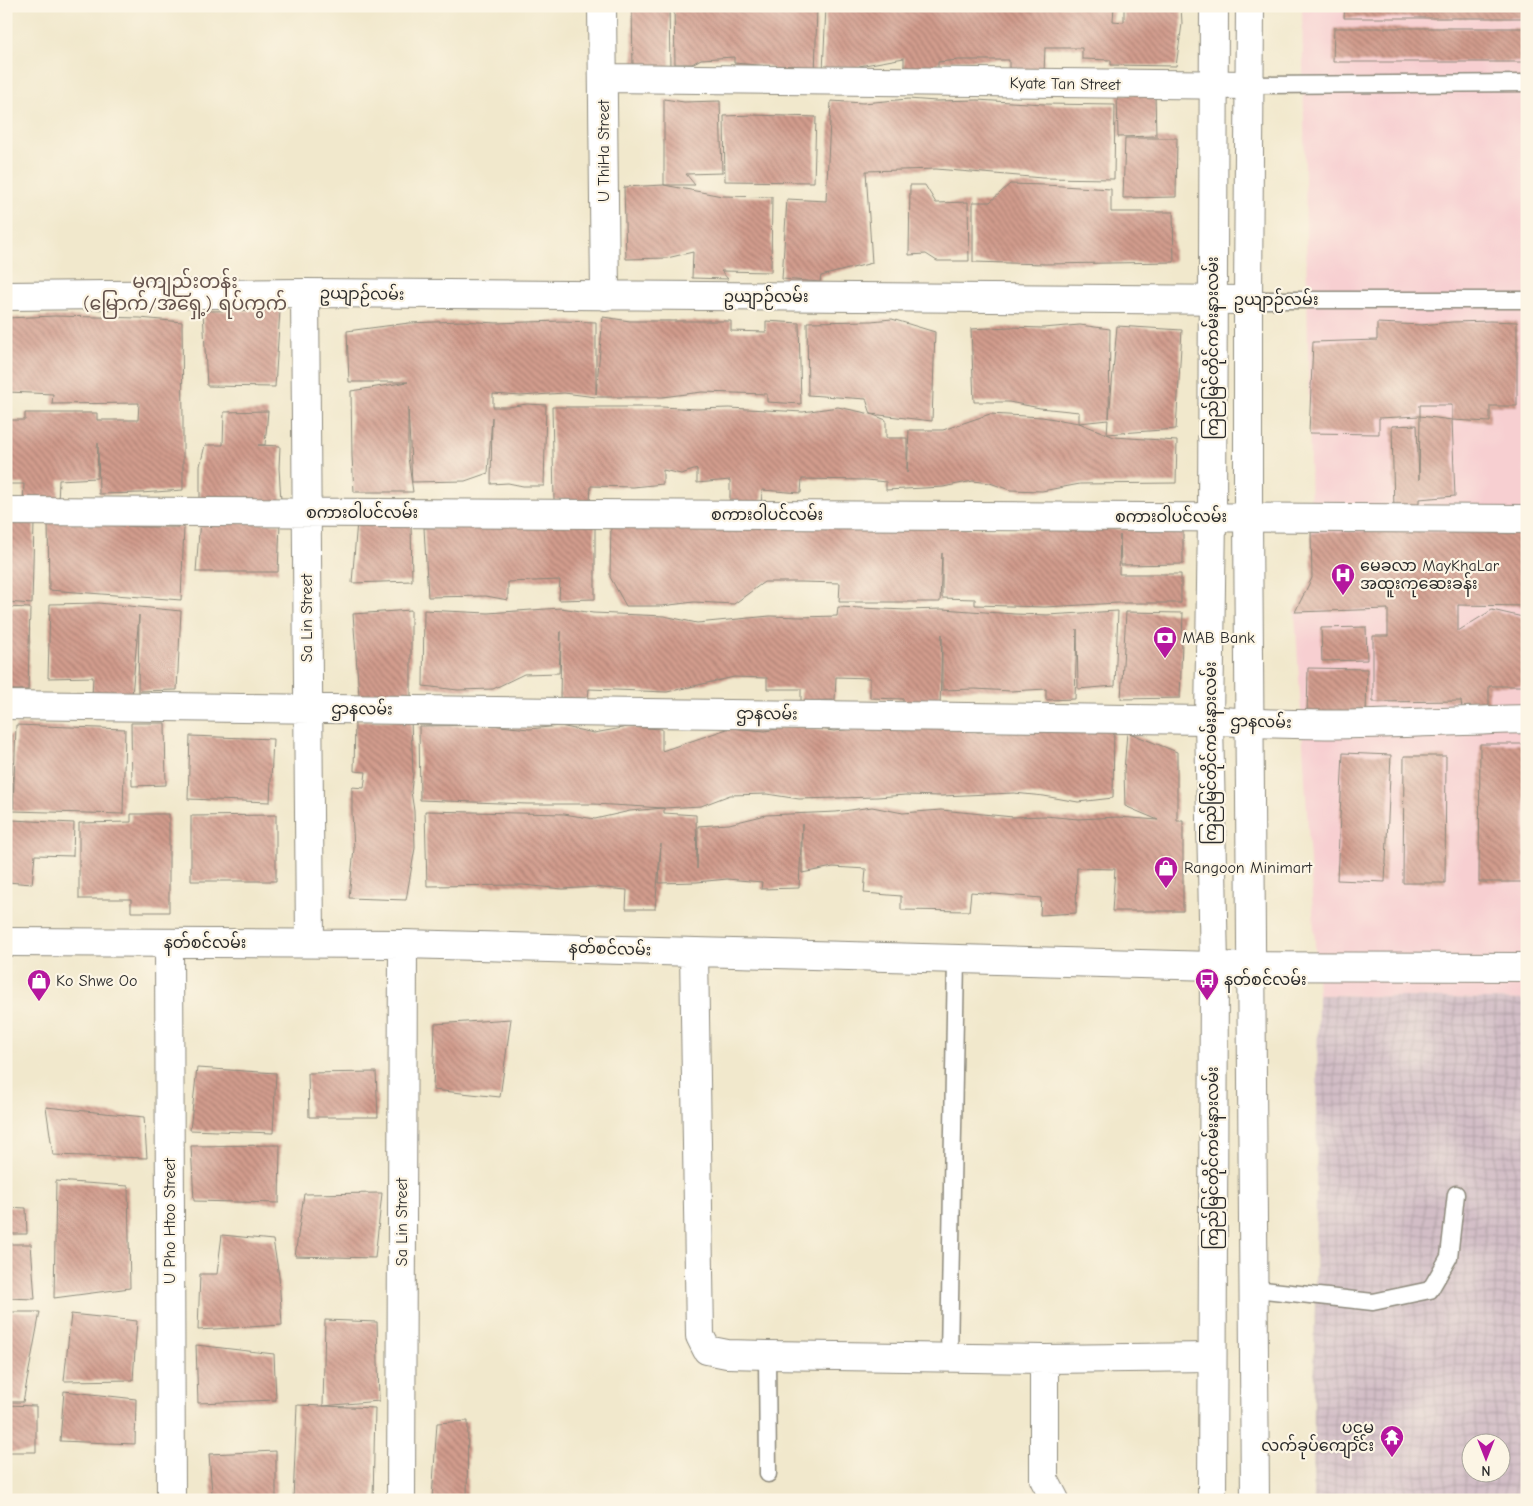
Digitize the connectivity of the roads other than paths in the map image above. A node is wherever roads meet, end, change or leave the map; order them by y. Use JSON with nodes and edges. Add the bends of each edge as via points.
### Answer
{"nodes":[{"id":1,"x":602,"y":6,"type":"edge"},
{"id":2,"x":1214,"y":6,"type":"edge"},
{"id":3,"x":1250,"y":6,"type":"edge"},
{"id":4,"x":604,"y":78,"type":"junction"},
{"id":5,"x":1527,"y":83,"type":"edge"},
{"id":6,"x":1214,"y":85,"type":"junction"},
{"id":7,"x":1250,"y":85,"type":"junction"},
{"id":8,"x":305,"y":293,"type":"junction"},
{"id":9,"x":6,"y":296,"type":"edge"},
{"id":10,"x":605,"y":296,"type":"junction"},
{"id":11,"x":1213,"y":300,"type":"junction"},
{"id":12,"x":1248,"y":300,"type":"junction"},
{"id":13,"x":1527,"y":300,"type":"edge"},
{"id":14,"x":6,"y":511,"type":"edge"},
{"id":15,"x":307,"y":512,"type":"junction"},
{"id":16,"x":1212,"y":518,"type":"junction"},
{"id":17,"x":1248,"y":518,"type":"junction"},
{"id":18,"x":1527,"y":519,"type":"edge"},
{"id":19,"x":6,"y":705,"type":"edge"},
{"id":20,"x":308,"y":708,"type":"junction"},
{"id":21,"x":1527,"y":719,"type":"edge"},
{"id":22,"x":1210,"y":720,"type":"junction"},
{"id":23,"x":1250,"y":723,"type":"junction"},
{"id":24,"x":6,"y":942,"type":"edge"},
{"id":25,"x":169,"y":943,"type":"junction"},
{"id":26,"x":310,"y":943,"type":"junction"},
{"id":27,"x":402,"y":944,"type":"junction"},
{"id":28,"x":694,"y":952,"type":"junction"},
{"id":29,"x":956,"y":959,"type":"junction"},
{"id":30,"x":1214,"y":966,"type":"junction"},
{"id":31,"x":1251,"y":967,"type":"junction"},
{"id":32,"x":1527,"y":967,"type":"edge"},
{"id":33,"x":1456,"y":1194,"type":"dead end"},
{"id":34,"x":1255,"y":1289,"type":"junction"},
{"id":35,"x":766,"y":1355,"type":"junction"},
{"id":36,"x":950,"y":1356,"type":"junction"},
{"id":37,"x":1212,"y":1356,"type":"junction"},
{"id":38,"x":1044,"y":1358,"type":"junction"},
{"id":39,"x":768,"y":1474,"type":"dead end"},
{"id":40,"x":171,"y":1500,"type":"edge"},
{"id":41,"x":401,"y":1500,"type":"edge"},
{"id":42,"x":1054,"y":1500,"type":"edge"},
{"id":43,"x":1212,"y":1500,"type":"edge"},
{"id":44,"x":1255,"y":1500,"type":"edge"}],
"edges":[{"from":1,"to":4,"type":"street","name":"U ThiHa Street"},
{"from":2,"to":6,"type":"street","name":"ကြည်မြင်တိုင်ကမ်းနားလမ်း"},
{"from":3,"to":7,"type":"street"},
{"from":4,"to":6,"type":"street","name":"Kyate Tan Street"},
{"from":4,"to":10,"type":"street","name":"U ThiHa Street"},
{"from":5,"to":7,"type":"lane","name":"Kyate Tan Street"},
{"from":6,"to":7,"type":"street","name":"Kyate Tan Street"},
{"from":6,"to":11,"type":"street","name":"ကြည်မြင်တိုင်ကမ်းနားလမ်း"},
{"from":7,"to":12,"type":"street"},
{"from":8,"to":9,"type":"street","name":"ဥယျာဉ်လမ်း"},
{"from":8,"to":10,"type":"street","name":"ဥယျာဉ်လမ်း"},
{"from":8,"to":15,"type":"street","name":"Sa Lin Street"},
{"from":10,"to":11,"type":"street","name":"ဥယျာဉ်လမ်း"},
{"from":11,"to":12,"type":"street","name":"ဥယျာဉ်လမ်း"},
{"from":11,"to":16,"type":"street","name":"ကြည်မြင်တိုင်ကမ်းနားလမ်း"},
{"from":12,"to":13,"type":"lane","name":"ဥယျာဉ်လမ်း"},
{"from":12,"to":17,"type":"street"},
{"from":14,"to":15,"type":"street","name":"စကားဝါပင်လမ်း"},
{"from":15,"to":16,"type":"street","name":"စကားဝါပင်လမ်း"},
{"from":15,"to":20,"type":"street","name":"Sa Lin Street"},
{"from":16,"to":17,"type":"street","name":"စကားဝါပင်လမ်း"},
{"from":16,"to":22,"type":"street","name":"ကြည်မြင်တိုင်ကမ်းနားလမ်း"},
{"from":17,"to":18,"type":"street","name":"စကားဝါပင်လမ်း"},
{"from":17,"to":23,"type":"street"},
{"from":19,"to":20,"type":"street","name":"ဌာနလမ်း"},
{"from":20,"to":22,"type":"street","name":"ဌာနလမ်း"},
{"from":20,"to":26,"type":"street","name":"Sa Lin Street"},
{"from":21,"to":23,"type":"street","name":"ဌာနလမ်း"},
{"from":22,"to":23,"type":"street","name":"ဌာနလမ်း"},
{"from":22,"to":30,"type":"street","name":"ကြည်မြင်တိုင်ကမ်းနားလမ်း"},
{"from":23,"to":31,"type":"street"},
{"from":24,"to":25,"type":"street","name":"နတ်စင်လမ်း"},
{"from":25,"to":26,"type":"street","name":"နတ်စင်လမ်း"},
{"from":25,"to":40,"type":"street","name":"U Pho Htoo Street"},
{"from":26,"to":27,"type":"street","name":"နတ်စင်လမ်း"},
{"from":27,"to":28,"type":"street","name":"နတ်စင်လမ်း"},
{"from":27,"to":41,"type":"street","name":"Sa Lin Street"},
{"from":28,"to":29,"type":"street","name":"နတ်စင်လမ်း"},
{"from":28,"to":35,"type":"street","via":[[700,1336],[707,1350]]},
{"from":29,"to":30,"type":"street","name":"နတ်စင်လမ်း"},
{"from":29,"to":36,"type":"lane"},
{"from":30,"to":31,"type":"street","name":"နတ်စင်လမ်း"},
{"from":30,"to":37,"type":"street","name":"ကြည်မြင်တိုင်ကမ်းနားလမ်း"},
{"from":31,"to":32,"type":"street"},
{"from":31,"to":34,"type":"street"},
{"from":33,"to":34,"type":"lane","via":[[1449,1256],[1430,1290],[1373,1302]]},
{"from":34,"to":44,"type":"street"},
{"from":35,"to":36,"type":"street"},
{"from":35,"to":39,"type":"lane"},
{"from":36,"to":38,"type":"street"},
{"from":37,"to":38,"type":"street"},
{"from":37,"to":43,"type":"street","name":"ကြည်မြင်တိုင်ကမ်းနားလမ်း"},
{"from":38,"to":42,"type":"street","via":[[1044,1478]]}]}
